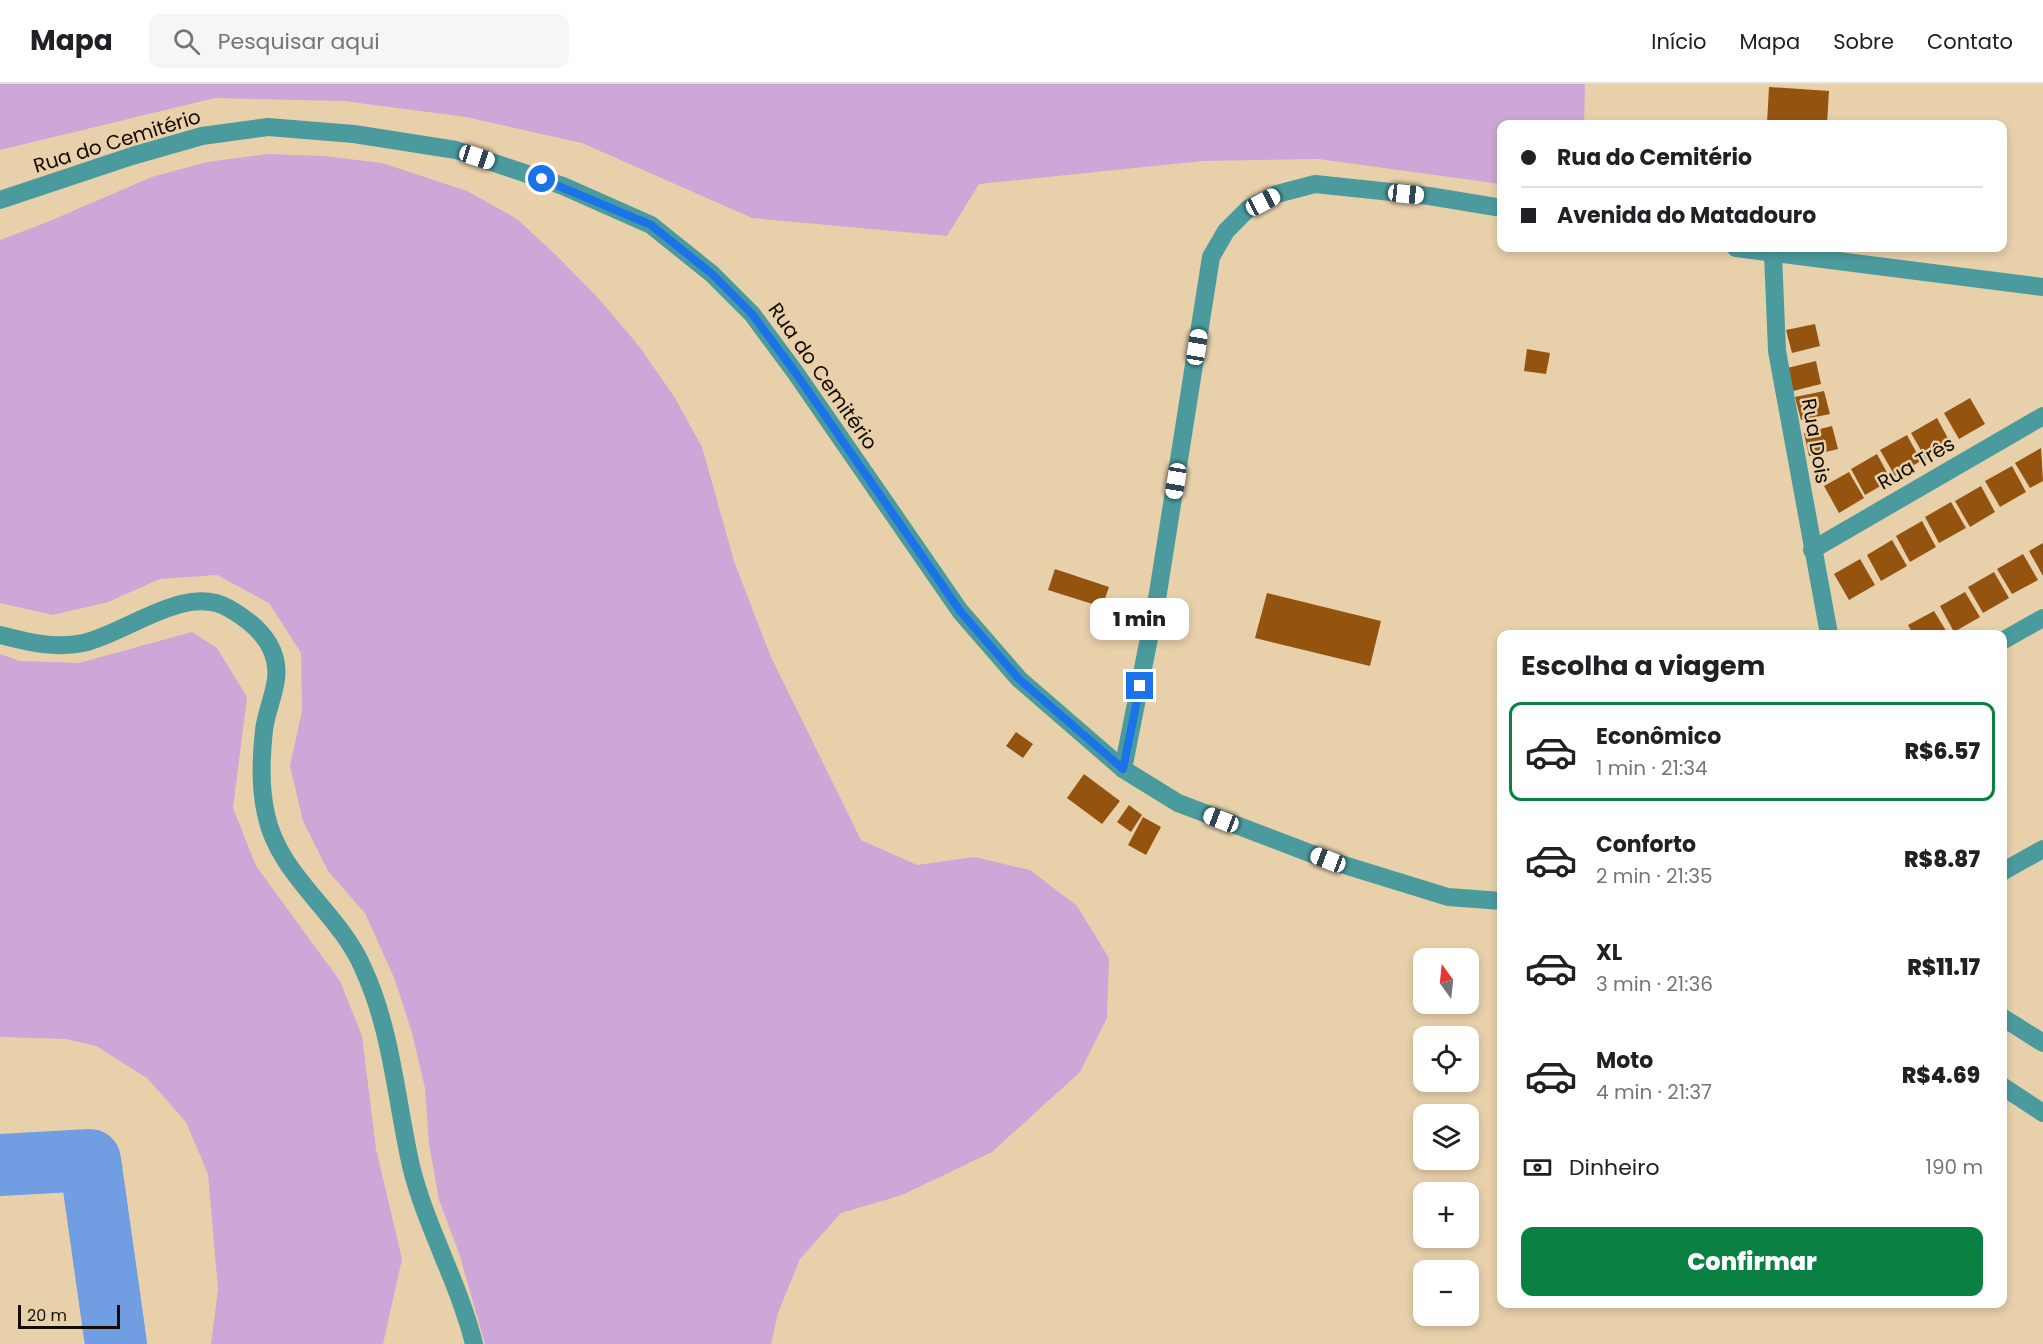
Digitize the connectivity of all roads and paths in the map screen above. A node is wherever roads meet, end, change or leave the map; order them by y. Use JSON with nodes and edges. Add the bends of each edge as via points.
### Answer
{"nodes":[{"id":1,"x":0,"y":200,"type":"edge"},
{"id":2,"x":1497,"y":207,"type":"edge"},
{"id":3,"x":1761,"y":252,"type":"edge"},
{"id":4,"x":1773,"y":254,"type":"junction"},
{"id":5,"x":2043,"y":287,"type":"edge"},
{"id":6,"x":2043,"y":416,"type":"edge"},
{"id":7,"x":1812,"y":550,"type":"junction"},
{"id":8,"x":2043,"y":618,"type":"edge"},
{"id":9,"x":1828,"y":630,"type":"edge"},
{"id":10,"x":0,"y":635,"type":"edge"},
{"id":11,"x":2007,"y":638,"type":"edge"},
{"id":12,"x":1123,"y":769,"type":"junction"},
{"id":13,"x":2043,"y":849,"type":"edge"},
{"id":14,"x":2007,"y":869,"type":"edge"},
{"id":15,"x":1497,"y":901,"type":"edge"},
{"id":16,"x":2007,"y":1020,"type":"edge"},
{"id":17,"x":2043,"y":1043,"type":"edge"},
{"id":18,"x":2007,"y":1089,"type":"edge"},
{"id":19,"x":2043,"y":1113,"type":"edge"},
{"id":20,"x":474,"y":1344,"type":"edge"}],
"edges":[{"from":1,"to":12,"type":"street","name":"Rua do Cemitério","via":[[202,136],[268,127],[354,134],[456,150],[563,186],[651,225],[712,274],[752,314],[967,620],[1019,679]]},
{"from":2,"to":12,"type":"street","via":[[1315,184],[1277,194],[1248,209],[1226,231],[1211,257],[1158,593]]},
{"from":3,"to":4,"type":"street"},
{"from":4,"to":5,"type":"street"},
{"from":4,"to":7,"type":"street","name":"Rua Dois","via":[[1777,351]]},
{"from":6,"to":7,"type":"street","name":"Rua Três"},
{"from":7,"to":9,"type":"street","name":"Rua Dois"},
{"from":8,"to":11,"type":"street"},
{"from":10,"to":20,"type":"street","via":[[41,645],[81,644],[176,604],[202,600],[228,608],[266,638],[276,664],[263,761],[271,832],[287,862],[342,929],[363,967],[385,1026],[422,1205]]},
{"from":12,"to":15,"type":"street","name":"Rua do Cemitério","via":[[1178,803],[1328,860],[1448,897]]},
{"from":13,"to":14,"type":"street"},
{"from":16,"to":17,"type":"street"},
{"from":18,"to":19,"type":"street"}]}
